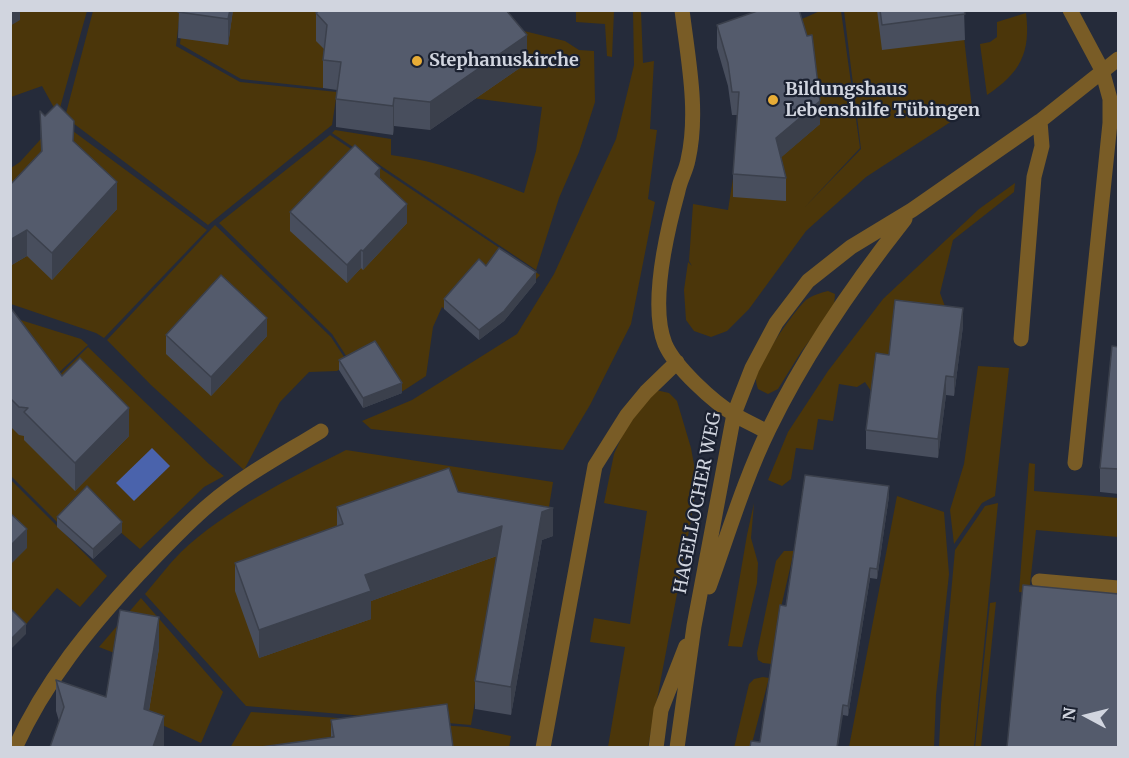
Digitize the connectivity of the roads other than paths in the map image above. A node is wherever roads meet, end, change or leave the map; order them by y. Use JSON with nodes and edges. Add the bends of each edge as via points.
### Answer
{"nodes":[{"id":1,"x":682,"y":10,"type":"edge"},
{"id":2,"x":1070,"y":10,"type":"edge"},
{"id":3,"x":1119,"y":59,"type":"edge"},
{"id":4,"x":1102,"y":70,"type":"junction"},
{"id":5,"x":1040,"y":121,"type":"junction"},
{"id":6,"x":912,"y":210,"type":"junction"},
{"id":7,"x":1021,"y":339,"type":"dead end"},
{"id":8,"x":677,"y":362,"type":"junction"},
{"id":9,"x":734,"y":414,"type":"junction"},
{"id":10,"x":321,"y":431,"type":"dead end"},
{"id":11,"x":767,"y":432,"type":"junction"},
{"id":12,"x":1075,"y":463,"type":"dead end"},
{"id":13,"x":1039,"y":581,"type":"dead end"},
{"id":14,"x":1119,"y":588,"type":"edge"},
{"id":15,"x":694,"y":626,"type":"junction"},
{"id":16,"x":15,"y":747,"type":"edge"},
{"id":17,"x":543,"y":747,"type":"edge"},
{"id":18,"x":656,"y":747,"type":"edge"},
{"id":19,"x":677,"y":747,"type":"edge"}],
"edges":[{"from":1,"to":8,"type":"street","via":[[692,116],[688,160],[667,238],[659,294],[665,344]]},
{"from":2,"to":4,"type":"street"},
{"from":3,"to":4,"type":"street","name":"HAGELLOCHER WEG"},
{"from":4,"to":5,"type":"street","name":"HAGELLOCHER WEG"},
{"from":4,"to":12,"type":"street","via":[[1110,99],[1110,123]]},
{"from":5,"to":6,"type":"street","name":"HAGELLOCHER WEG"},
{"from":5,"to":7,"type":"street","via":[[1042,146],[1034,177]]},
{"from":6,"to":9,"type":"street","name":"HAGELLOCHER WEG","via":[[851,247],[808,281],[776,323]]},
{"from":6,"to":11,"type":"street","name":"HAGELLOCHER WEG","via":[[865,269],[822,334]]},
{"from":8,"to":9,"type":"street"},
{"from":8,"to":17,"type":"street","via":[[627,415],[595,466]]},
{"from":9,"to":11,"type":"street"},
{"from":9,"to":15,"type":"street","name":"HAGELLOCHER WEG"},
{"from":10,"to":16,"type":"street","via":[[243,479],[166,545],[86,634],[51,681]]},
{"from":11,"to":15,"type":"street","name":"HAGELLOCHER WEG"},
{"from":13,"to":14,"type":"street"},
{"from":15,"to":18,"type":"street","name":"HAGELLOCHER WEG","via":[[662,710]]},
{"from":15,"to":19,"type":"street","name":"HAGELLOCHER WEG"}]}
